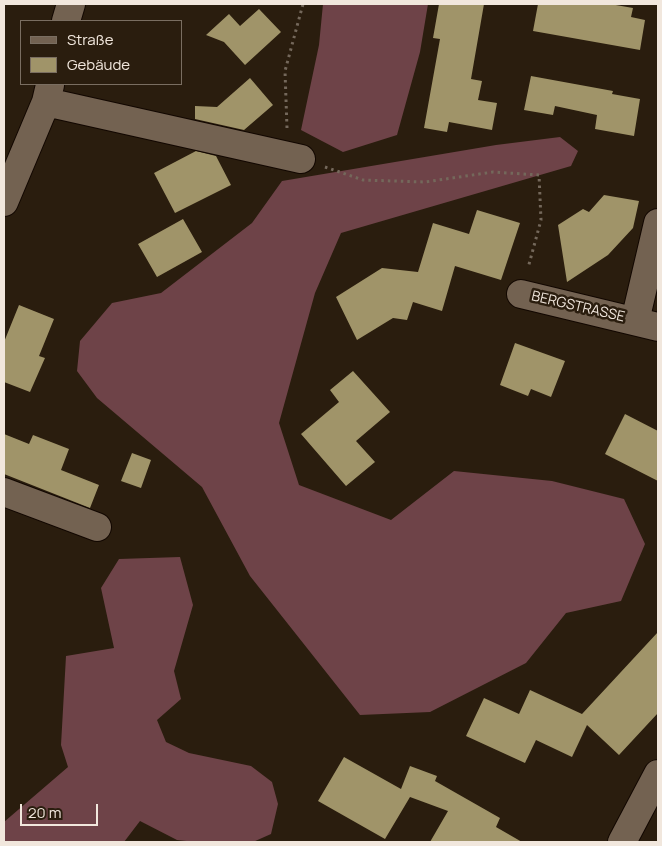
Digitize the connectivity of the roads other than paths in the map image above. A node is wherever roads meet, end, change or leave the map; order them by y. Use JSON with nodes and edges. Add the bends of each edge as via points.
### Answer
{"nodes":[{"id":1,"x":71,"y":4,"type":"edge"},
{"id":2,"x":66,"y":20,"type":"edge"},
{"id":3,"x":48,"y":93,"type":"edge"},
{"id":4,"x":294,"y":157,"type":"road end"},
{"id":5,"x":4,"y":202,"type":"edge"},
{"id":6,"x":658,"y":223,"type":"edge"},
{"id":7,"x":521,"y":294,"type":"road end"},
{"id":8,"x":647,"y":324,"type":"edge"},
{"id":9,"x":4,"y":492,"type":"edge"},
{"id":10,"x":97,"y":527,"type":"dead end"},
{"id":11,"x":658,"y":774,"type":"edge"},
{"id":12,"x":622,"y":842,"type":"edge"}],
"edges":[{"from":1,"to":2,"type":"street"},
{"from":3,"to":4,"type":"street"},
{"from":3,"to":5,"type":"street"},
{"from":6,"to":8,"type":"street","name":"BERGSTRASSE"},
{"from":7,"to":8,"type":"street","name":"BERGSTRASSE"},
{"from":9,"to":10,"type":"street"},
{"from":11,"to":12,"type":"street"}]}
